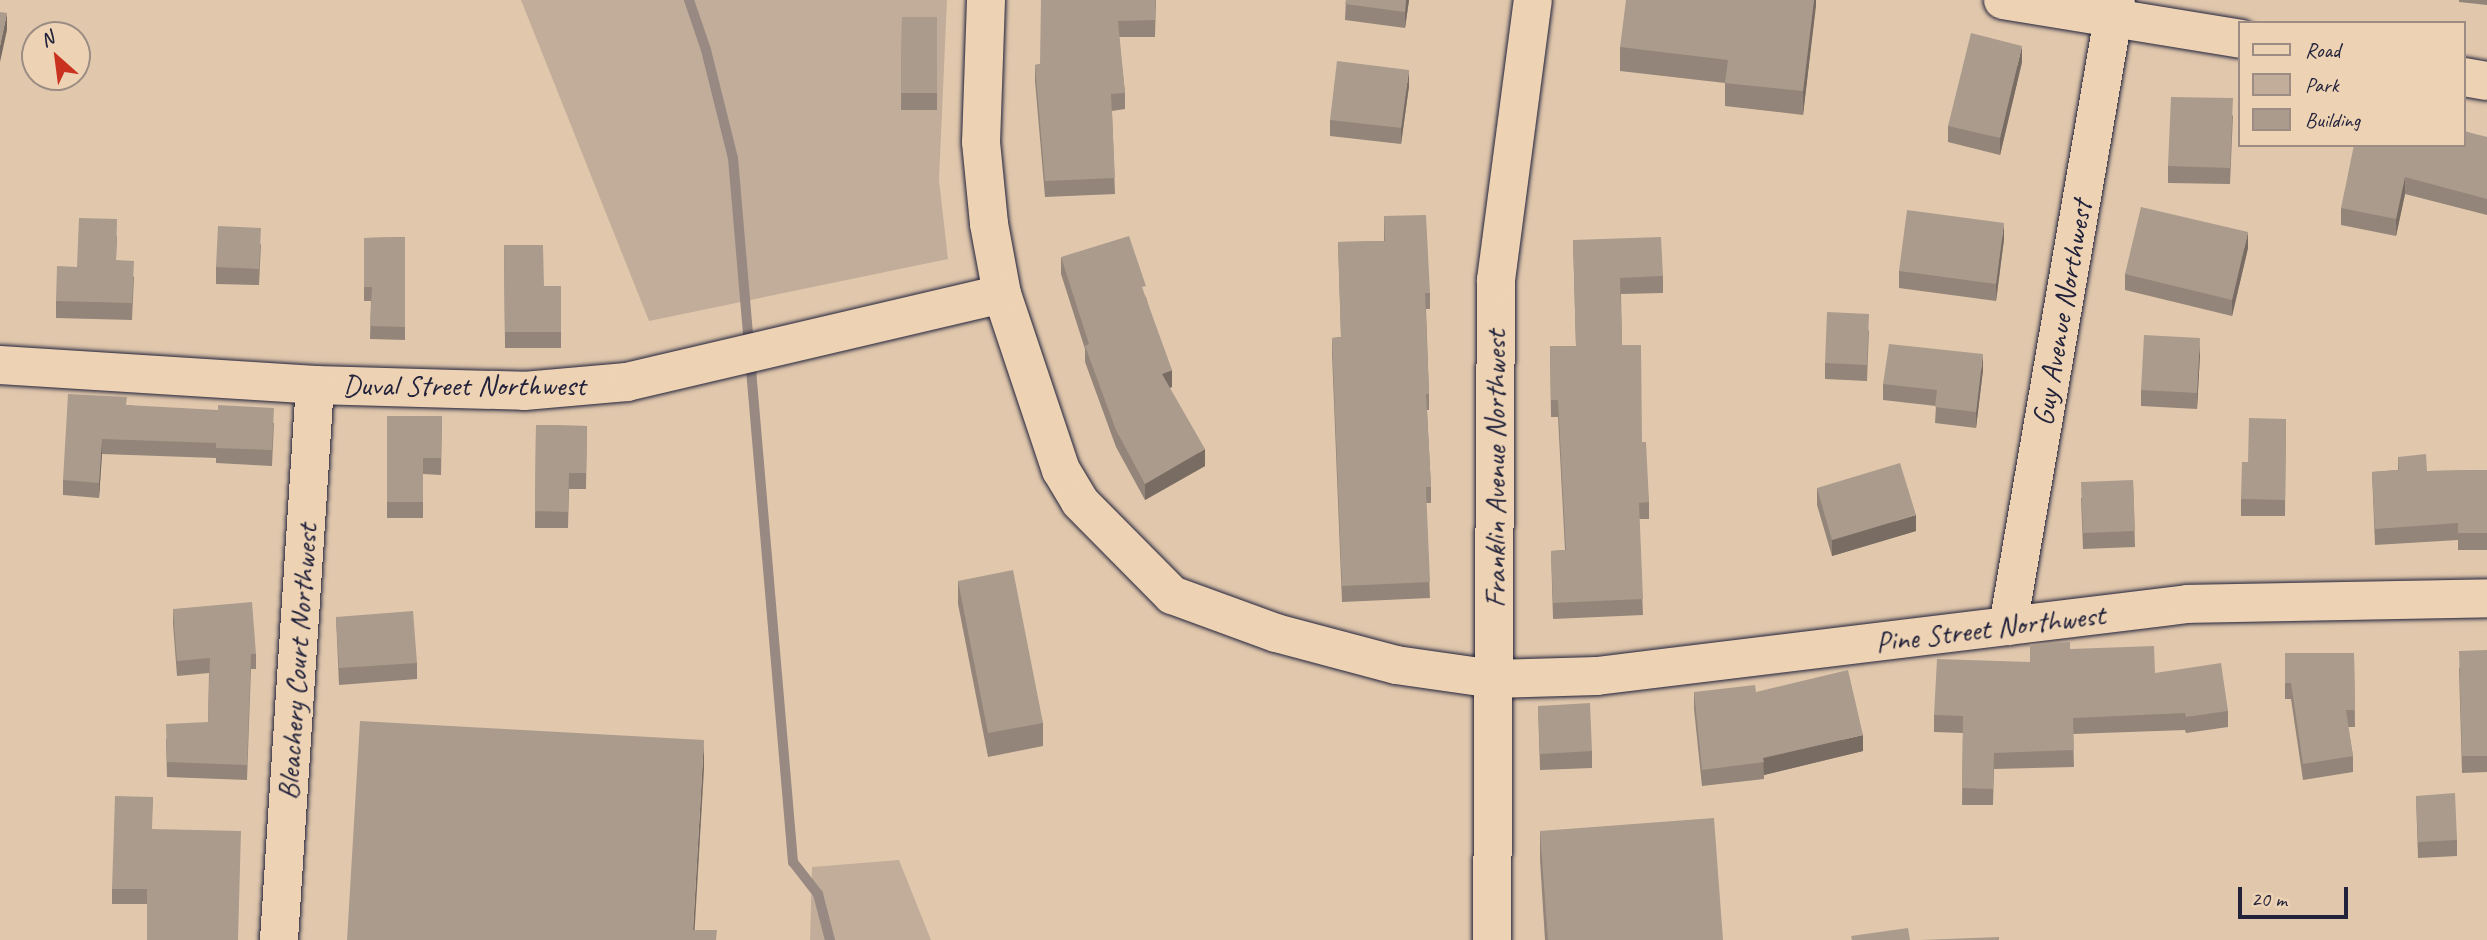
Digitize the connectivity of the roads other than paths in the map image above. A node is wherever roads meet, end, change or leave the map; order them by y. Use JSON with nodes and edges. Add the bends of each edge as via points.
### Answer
{"nodes":[{"id":1,"x":986,"y":0,"type":"edge"},
{"id":2,"x":1533,"y":0,"type":"edge"},
{"id":3,"x":2003,"y":0,"type":"edge"},
{"id":4,"x":2115,"y":9,"type":"edge"},
{"id":5,"x":2238,"y":39,"type":"edge"},
{"id":6,"x":2466,"y":77,"type":"edge"},
{"id":7,"x":2487,"y":81,"type":"edge"},
{"id":8,"x":1002,"y":294,"type":"junction"},
{"id":9,"x":0,"y":365,"type":"edge"},
{"id":10,"x":315,"y":385,"type":"junction"},
{"id":11,"x":2487,"y":598,"type":"edge"},
{"id":12,"x":2007,"y":626,"type":"junction"},
{"id":13,"x":1494,"y":679,"type":"junction"},
{"id":14,"x":279,"y":940,"type":"edge"},
{"id":15,"x":1492,"y":940,"type":"edge"}],
"edges":[{"from":1,"to":8,"type":"street","name":"Pine Street Northwest","via":[[981,142]]},
{"from":2,"to":13,"type":"street","name":"Franklin Avenue Northwest","via":[[1496,280]]},
{"from":3,"to":4,"type":"street"},
{"from":4,"to":5,"type":"street"},
{"from":4,"to":12,"type":"street","name":"Guy Avenue Northwest"},
{"from":6,"to":7,"type":"street"},
{"from":8,"to":10,"type":"street","name":"Duval Street Northwest","via":[[627,382],[524,391]]},
{"from":8,"to":13,"type":"street","name":"Pine Street Northwest","via":[[1061,470],[1080,502],[1172,595],[1276,633],[1383,661]]},
{"from":9,"to":10,"type":"street","name":"Duval Street Northwest"},
{"from":10,"to":14,"type":"street","name":"Bleachery Court Northwest"},
{"from":11,"to":12,"type":"street","name":"Pine Street Northwest","via":[[2188,604]]},
{"from":12,"to":13,"type":"street","name":"Pine Street Northwest","via":[[1598,676]]},
{"from":13,"to":15,"type":"street","name":"Franklin Avenue Northwest"}]}
